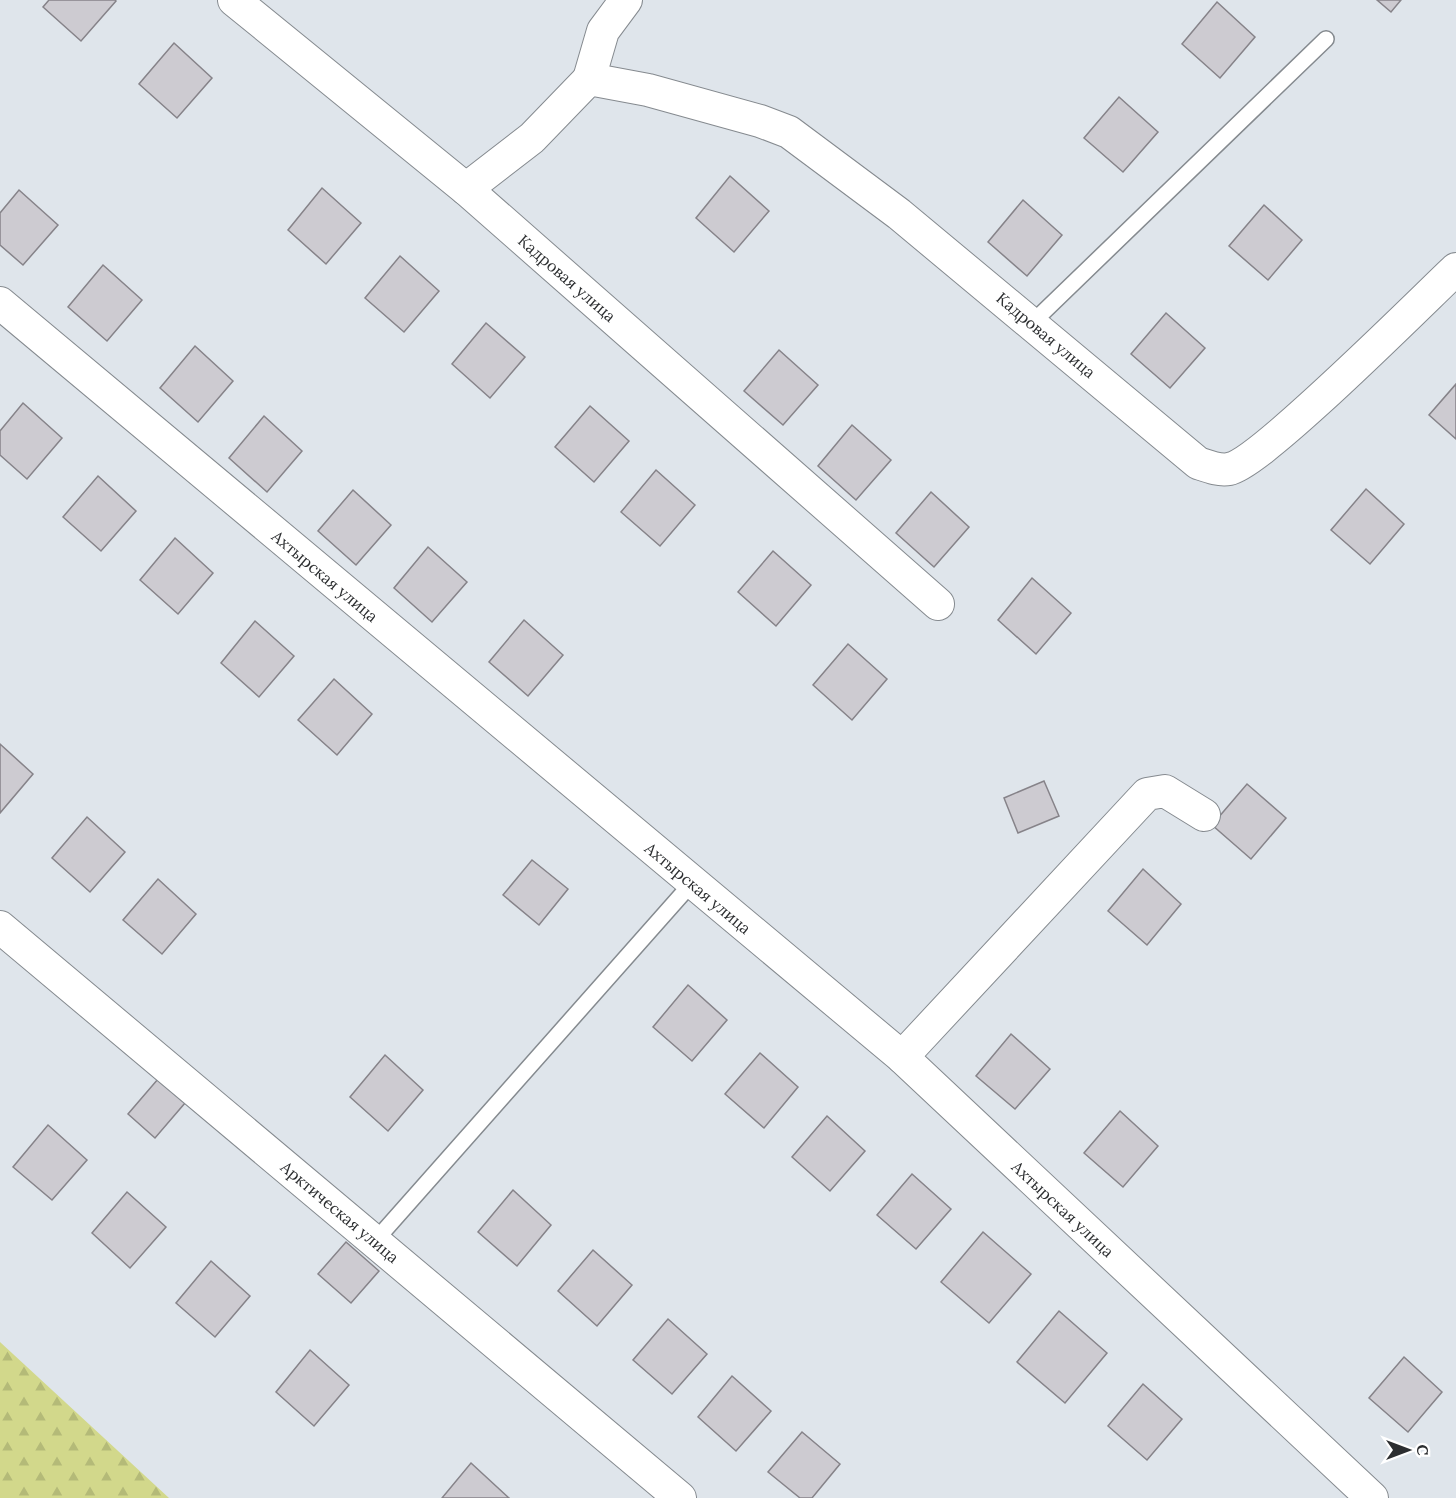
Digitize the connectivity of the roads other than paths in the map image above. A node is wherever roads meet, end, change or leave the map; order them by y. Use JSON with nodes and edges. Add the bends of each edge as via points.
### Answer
{"nodes":[{"id":1,"x":234,"y":0,"type":"edge"},
{"id":2,"x":626,"y":0,"type":"edge"},
{"id":3,"x":1326,"y":39,"type":"dead end"},
{"id":4,"x":589,"y":79,"type":"junction"},
{"id":5,"x":466,"y":189,"type":"junction"},
{"id":6,"x":1456,"y":269,"type":"edge"},
{"id":7,"x":0,"y":303,"type":"edge"},
{"id":8,"x":1032,"y":323,"type":"junction"},
{"id":9,"x":938,"y":604,"type":"dead end"},
{"id":10,"x":1204,"y":815,"type":"dead end"},
{"id":11,"x":692,"y":883,"type":"junction"},
{"id":12,"x":0,"y":927,"type":"edge"},
{"id":13,"x":902,"y":1057,"type":"junction"},
{"id":14,"x":375,"y":1241,"type":"junction"},
{"id":15,"x":680,"y":1498,"type":"edge"},
{"id":16,"x":1372,"y":1498,"type":"edge"}],
"edges":[{"from":1,"to":5,"type":"street","name":"Кадровая улица"},
{"from":2,"to":4,"type":"street","via":[[603,31]]},
{"from":3,"to":8,"type":"lane"},
{"from":4,"to":5,"type":"street","via":[[532,138]]},
{"from":4,"to":8,"type":"street","name":"Кадровая улица","via":[[648,90],[789,132],[899,214]]},
{"from":5,"to":9,"type":"street","name":"Кадровая улица"},
{"from":6,"to":8,"type":"street","name":"Кадровая улица","via":[[1291,424],[1244,462],[1229,469],[1198,463]]},
{"from":7,"to":11,"type":"street","name":"Ахтырская улица"},
{"from":10,"to":13,"type":"street","via":[[1165,791],[1147,794]]},
{"from":11,"to":13,"type":"street","name":"Ахтырская улица"},
{"from":11,"to":14,"type":"lane"},
{"from":12,"to":14,"type":"street","name":"Арктическая улица"},
{"from":13,"to":16,"type":"street","name":"Ахтырская улица"},
{"from":14,"to":15,"type":"street","name":"Арктическая улица"}]}
